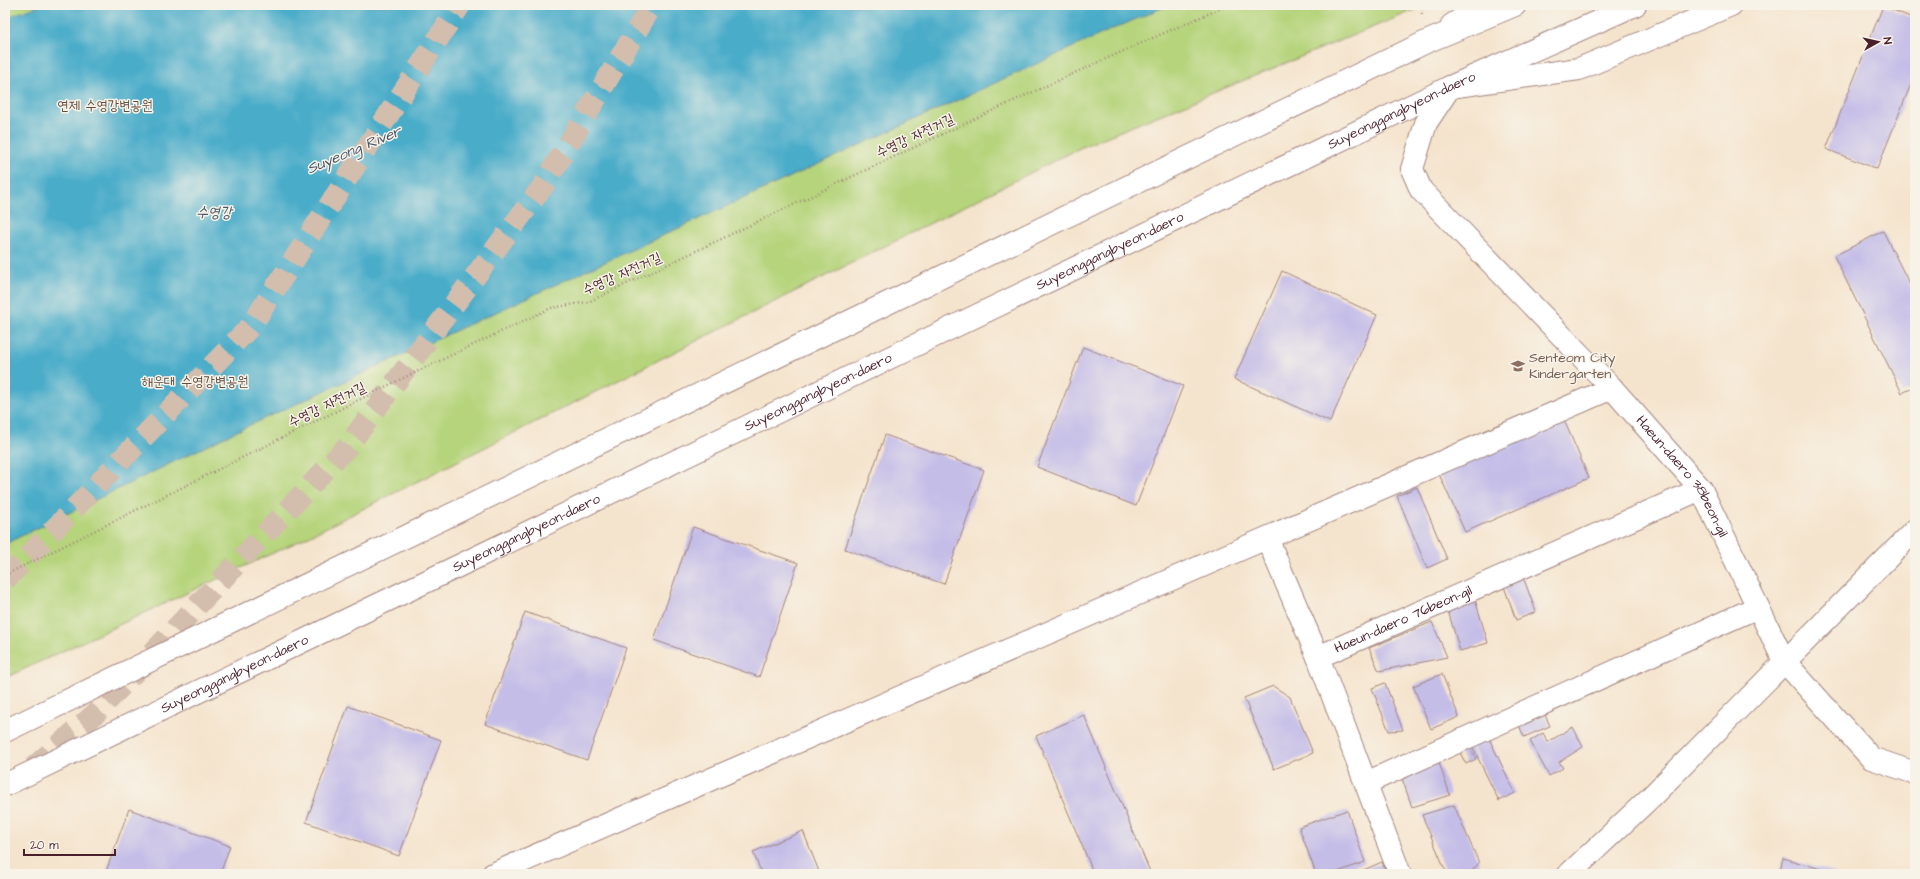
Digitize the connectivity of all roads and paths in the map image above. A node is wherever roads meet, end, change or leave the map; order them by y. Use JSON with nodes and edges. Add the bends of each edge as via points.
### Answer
{"nodes":[{"id":1,"x":1230,"y":5,"type":"edge"},
{"id":2,"x":1483,"y":5,"type":"edge"},
{"id":3,"x":1515,"y":5,"type":"edge"},
{"id":4,"x":1635,"y":5,"type":"edge"},
{"id":5,"x":1731,"y":5,"type":"edge"},
{"id":6,"x":1426,"y":42,"type":"junction"},
{"id":7,"x":1450,"y":87,"type":"junction"},
{"id":8,"x":1612,"y":388,"type":"junction"},
{"id":9,"x":1701,"y":489,"type":"junction"},
{"id":10,"x":1915,"y":530,"type":"edge"},
{"id":11,"x":1267,"y":538,"type":"junction"},
{"id":12,"x":5,"y":575,"type":"edge"},
{"id":13,"x":1758,"y":607,"type":"junction"},
{"id":14,"x":1318,"y":657,"type":"junction"},
{"id":15,"x":1784,"y":661,"type":"junction"},
{"id":16,"x":5,"y":731,"type":"edge"},
{"id":17,"x":1915,"y":773,"type":"edge"},
{"id":18,"x":1366,"y":783,"type":"junction"},
{"id":19,"x":5,"y":785,"type":"edge"},
{"id":20,"x":493,"y":874,"type":"edge"},
{"id":21,"x":1400,"y":874,"type":"edge"},
{"id":22,"x":1569,"y":874,"type":"edge"}],
"edges":[{"from":1,"to":12,"type":"path","name":"수영강 자전거길","via":[[1129,48],[588,302],[551,308]]},
{"from":2,"to":6,"type":"street"},
{"from":3,"to":6,"type":"street"},
{"from":4,"to":7,"type":"street","name":"Suyeonggangbyeon-daero"},
{"from":5,"to":7,"type":"street","via":[[1579,69]]},
{"from":6,"to":16,"type":"street"},
{"from":7,"to":8,"type":"street","name":"Haeun-daero 38beon-gil","via":[[1426,123],[1412,169],[1421,190]]},
{"from":7,"to":19,"type":"street","name":"Suyeonggangbyeon-daero"},
{"from":8,"to":9,"type":"street","name":"Haeun-daero 38beon-gil"},
{"from":8,"to":11,"type":"street"},
{"from":9,"to":13,"type":"street","name":"Haeun-daero 38beon-gil"},
{"from":9,"to":14,"type":"street","name":"Haeun-daero 76beon-gil"},
{"from":10,"to":15,"type":"street"},
{"from":11,"to":14,"type":"street"},
{"from":11,"to":20,"type":"street"},
{"from":13,"to":15,"type":"street","name":"Haeun-daero 38beon-gil"},
{"from":13,"to":18,"type":"street"},
{"from":14,"to":18,"type":"street","name":"Haeun-daero 76beon-gil"},
{"from":15,"to":17,"type":"street","name":"Haeun-daero 38beon-gil","via":[[1871,758]]},
{"from":15,"to":22,"type":"street","via":[[1652,796]]},
{"from":18,"to":21,"type":"street","name":"Haeun-daero 76beon-gil"}]}
